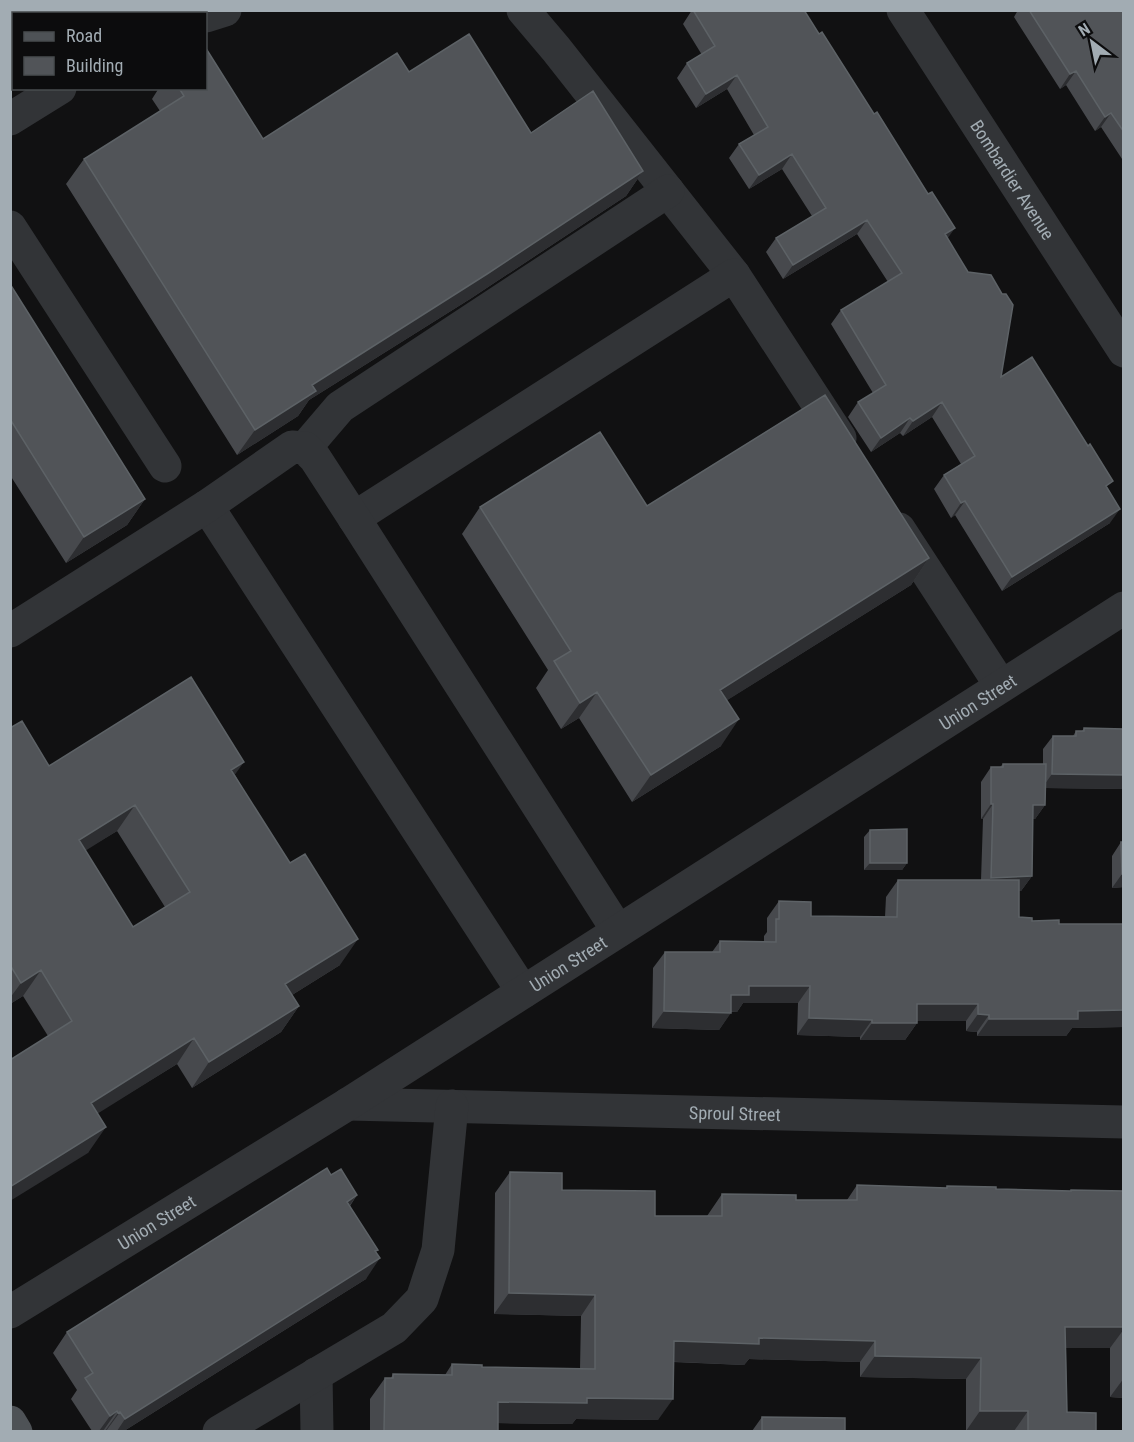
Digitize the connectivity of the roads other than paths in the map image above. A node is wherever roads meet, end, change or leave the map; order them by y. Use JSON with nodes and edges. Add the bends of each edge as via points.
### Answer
{"nodes":[{"id":1,"x":225,"y":10,"type":"edge"},
{"id":2,"x":523,"y":10,"type":"edge"},
{"id":3,"x":903,"y":10,"type":"edge"},
{"id":4,"x":207,"y":16,"type":"edge"},
{"id":5,"x":57,"y":90,"type":"edge"},
{"id":6,"x":10,"y":119,"type":"edge"},
{"id":7,"x":668,"y":191,"type":"junction"},
{"id":8,"x":10,"y":227,"type":"edge"},
{"id":9,"x":734,"y":275,"type":"junction"},
{"id":10,"x":1124,"y":351,"type":"edge"},
{"id":11,"x":305,"y":448,"type":"junction"},
{"id":12,"x":857,"y":465,"type":"edge"},
{"id":13,"x":165,"y":466,"type":"dead end"},
{"id":14,"x":883,"y":505,"type":"edge"},
{"id":15,"x":207,"y":506,"type":"junction"},
{"id":16,"x":354,"y":518,"type":"junction"},
{"id":17,"x":1124,"y":608,"type":"edge"},
{"id":18,"x":10,"y":631,"type":"edge"},
{"id":19,"x":1000,"y":686,"type":"junction"},
{"id":20,"x":618,"y":931,"type":"junction"},
{"id":21,"x":523,"y":992,"type":"junction"},
{"id":22,"x":348,"y":1104,"type":"junction"},
{"id":23,"x":452,"y":1106,"type":"junction"},
{"id":24,"x":1124,"y":1122,"type":"edge"},
{"id":25,"x":10,"y":1312,"type":"edge"},
{"id":26,"x":316,"y":1374,"type":"junction"},
{"id":27,"x":10,"y":1422,"type":"edge"},
{"id":28,"x":16,"y":1431,"type":"edge"},
{"id":29,"x":219,"y":1431,"type":"edge"},
{"id":30,"x":317,"y":1431,"type":"edge"}],
"edges":[{"from":1,"to":4,"type":"street"},
{"from":2,"to":7,"type":"street"},
{"from":3,"to":10,"type":"street","name":"Bombardier Avenue"},
{"from":5,"to":6,"type":"street"},
{"from":7,"to":9,"type":"street"},
{"from":7,"to":11,"type":"street","via":[[340,407]]},
{"from":8,"to":13,"type":"street"},
{"from":9,"to":12,"type":"street"},
{"from":9,"to":16,"type":"street"},
{"from":11,"to":15,"type":"street","via":[[292,447]]},
{"from":11,"to":16,"type":"street"},
{"from":14,"to":19,"type":"street"},
{"from":15,"to":18,"type":"street"},
{"from":15,"to":21,"type":"street"},
{"from":16,"to":20,"type":"street"},
{"from":17,"to":19,"type":"street","name":"Union Street"},
{"from":19,"to":20,"type":"street","name":"Union Street"},
{"from":20,"to":21,"type":"street","name":"Union Street"},
{"from":21,"to":22,"type":"street","name":"Union Street"},
{"from":22,"to":23,"type":"street","name":"Sproul Street"},
{"from":22,"to":25,"type":"street","name":"Union Street"},
{"from":23,"to":24,"type":"street","name":"Sproul Street"},
{"from":23,"to":26,"type":"street","via":[[438,1250],[422,1299],[394,1328]]},
{"from":26,"to":29,"type":"street"},
{"from":26,"to":30,"type":"street"},
{"from":27,"to":28,"type":"main road"}]}
